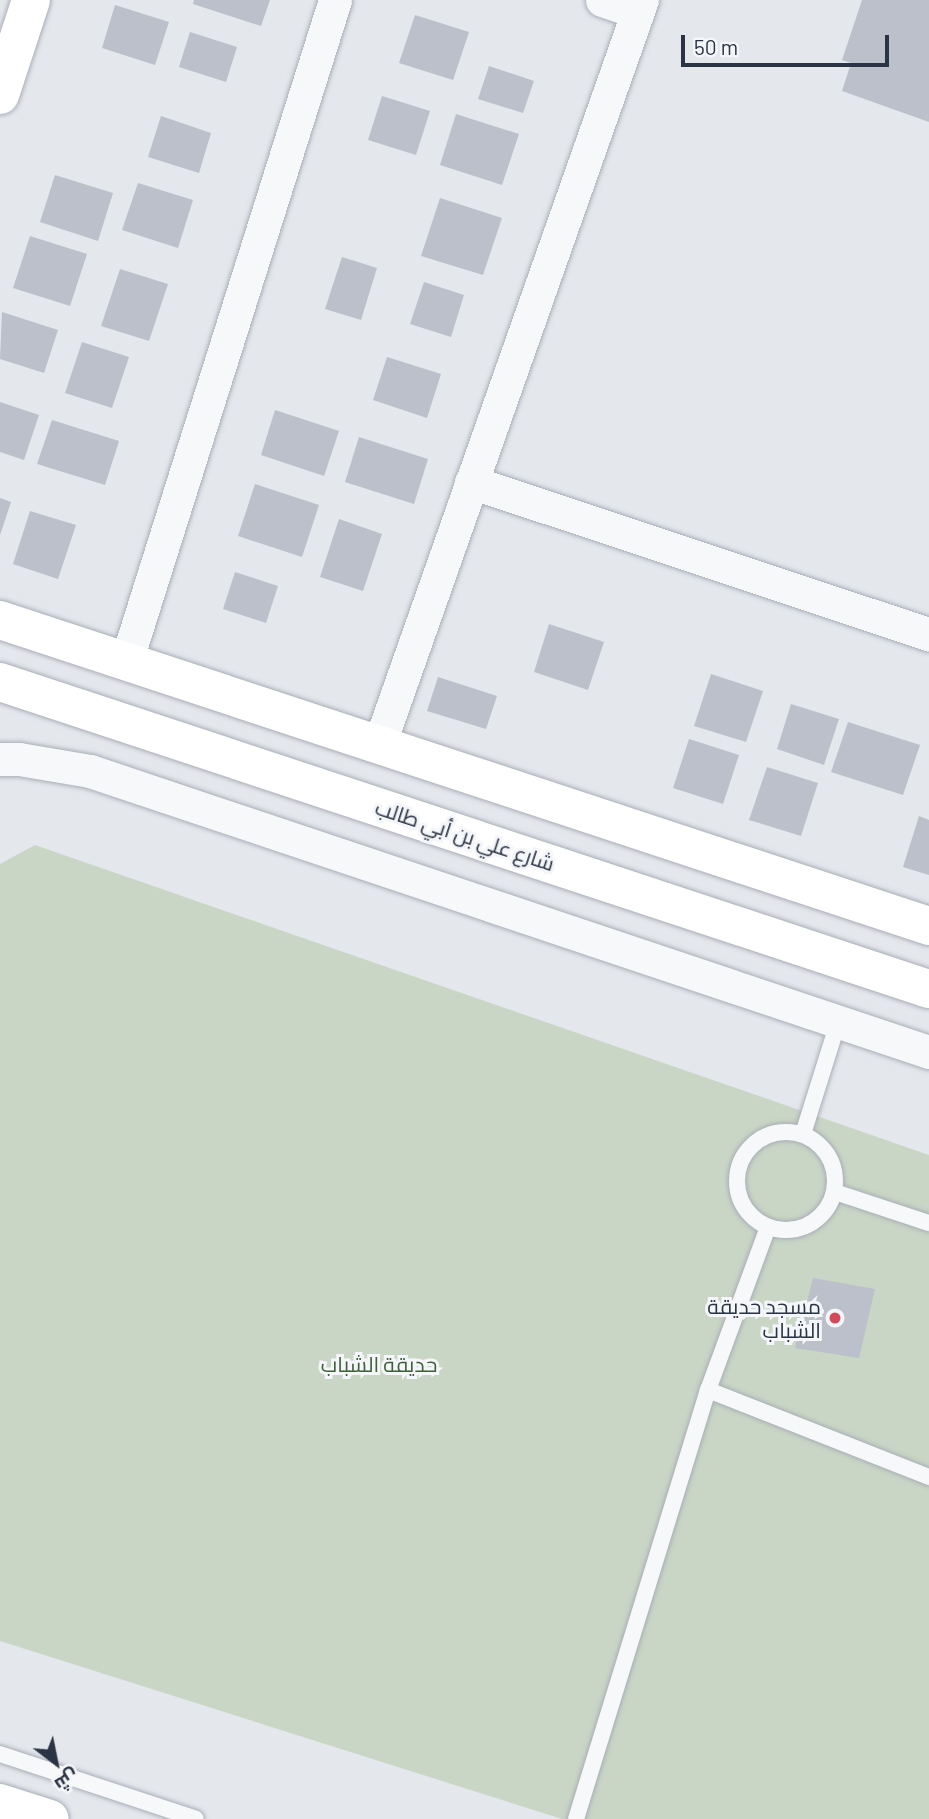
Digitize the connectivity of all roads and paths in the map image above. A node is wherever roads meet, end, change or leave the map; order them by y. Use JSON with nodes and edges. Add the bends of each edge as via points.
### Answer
{"nodes":[{"id":1,"x":31,"y":0,"type":"edge"},
{"id":2,"x":335,"y":0,"type":"edge"},
{"id":3,"x":602,"y":0,"type":"edge"},
{"id":4,"x":640,"y":6,"type":"edge"},
{"id":5,"x":0,"y":95,"type":"edge"},
{"id":6,"x":471,"y":482,"type":"junction"},
{"id":7,"x":0,"y":620,"type":"edge"},
{"id":8,"x":929,"y":634,"type":"edge"},
{"id":9,"x":126,"y":662,"type":"junction"},
{"id":10,"x":0,"y":682,"type":"edge"},
{"id":11,"x":379,"y":745,"type":"junction"},
{"id":12,"x":0,"y":759,"type":"edge"},
{"id":13,"x":929,"y":926,"type":"edge"},
{"id":14,"x":929,"y":989,"type":"edge"},
{"id":15,"x":838,"y":1022,"type":"junction"},
{"id":16,"x":929,"y":1052,"type":"edge"},
{"id":17,"x":803,"y":1134,"type":"junction"},
{"id":18,"x":835,"y":1192,"type":"junction"},
{"id":19,"x":929,"y":1223,"type":"edge"},
{"id":20,"x":768,"y":1227,"type":"junction"},
{"id":21,"x":708,"y":1390,"type":"junction"},
{"id":22,"x":929,"y":1477,"type":"edge"},
{"id":23,"x":0,"y":1754,"type":"edge"},
{"id":24,"x":0,"y":1803,"type":"edge"},
{"id":25,"x":50,"y":1819,"type":"edge"},
{"id":26,"x":196,"y":1819,"type":"edge"},
{"id":27,"x":576,"y":1819,"type":"edge"}],
"edges":[{"from":1,"to":5,"type":"street"},
{"from":2,"to":9,"type":"street"},
{"from":3,"to":4,"type":"street"},
{"from":4,"to":6,"type":"street"},
{"from":6,"to":8,"type":"street"},
{"from":6,"to":11,"type":"street"},
{"from":7,"to":9,"type":"street"},
{"from":9,"to":11,"type":"street"},
{"from":10,"to":14,"type":"street","name":"شارع علي بن أبي طالب"},
{"from":11,"to":13,"type":"street"},
{"from":12,"to":15,"type":"street","via":[[19,758],[90,771]]},
{"from":15,"to":16,"type":"street"},
{"from":15,"to":17,"type":"lane"},
{"from":17,"to":18,"type":"lane","via":[[823,1148],[834,1169]]},
{"from":17,"to":20,"type":"lane","via":[[779,1132],[757,1140],[741,1158],[735,1181],[741,1204]]},
{"from":18,"to":19,"type":"lane"},
{"from":18,"to":20,"type":"lane","via":[[823,1214],[803,1228],[779,1231]]},
{"from":20,"to":21,"type":"lane"},
{"from":21,"to":22,"type":"lane"},
{"from":21,"to":27,"type":"lane"},
{"from":23,"to":26,"type":"lane"},
{"from":24,"to":25,"type":"street"}]}
